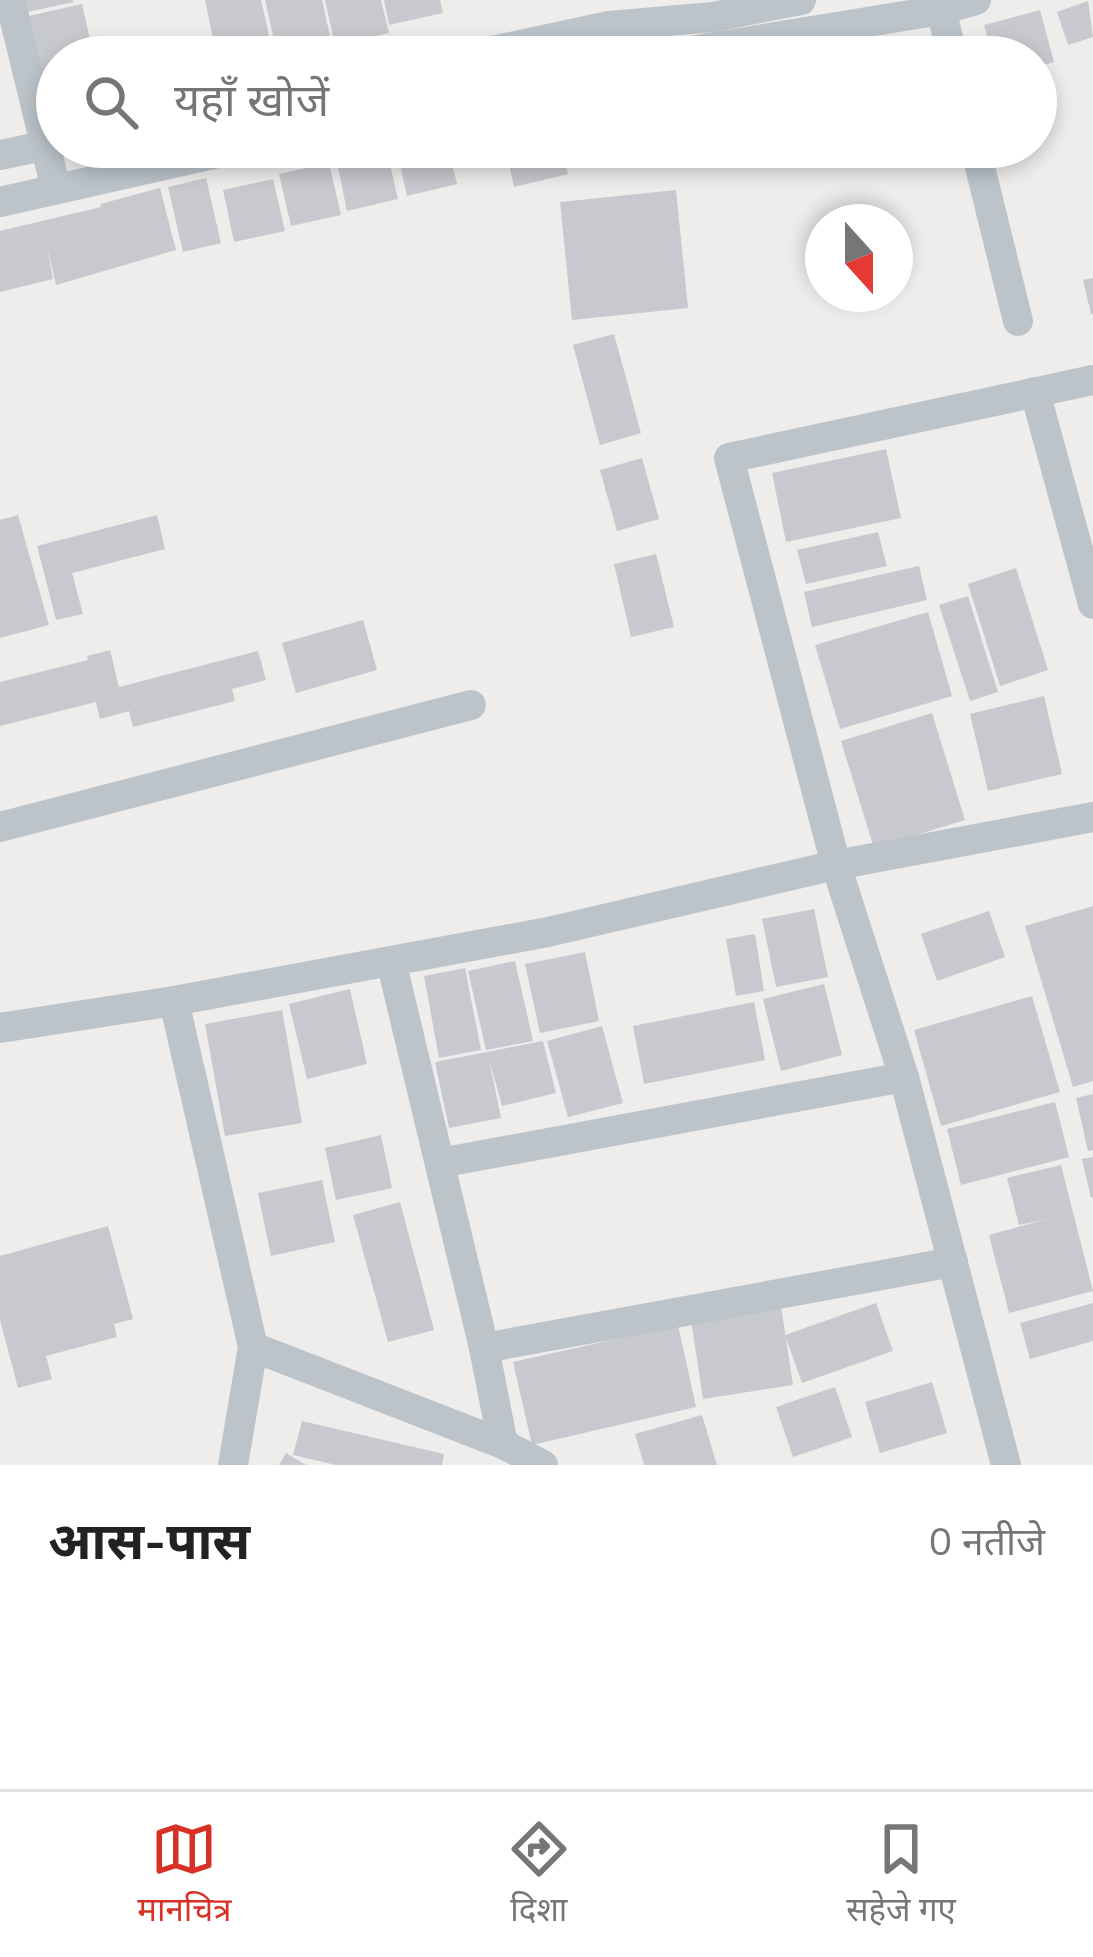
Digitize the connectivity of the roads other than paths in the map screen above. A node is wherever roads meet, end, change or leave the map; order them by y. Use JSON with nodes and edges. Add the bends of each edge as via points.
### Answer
{"nodes":[{"id":1,"x":10,"y":0,"type":"edge"},
{"id":2,"x":801,"y":0,"type":"edge"},
{"id":3,"x":976,"y":0,"type":"edge"},
{"id":4,"x":712,"y":9,"type":"edge"},
{"id":5,"x":941,"y":10,"type":"junction"},
{"id":6,"x":606,"y":13,"type":"edge"},
{"id":7,"x":532,"y":36,"type":"edge"},
{"id":8,"x":782,"y":36,"type":"edge"},
{"id":9,"x":948,"y":36,"type":"edge"},
{"id":10,"x":36,"y":94,"type":"edge"},
{"id":11,"x":36,"y":147,"type":"edge"},
{"id":12,"x":0,"y":155,"type":"edge"},
{"id":13,"x":53,"y":168,"type":"edge"},
{"id":14,"x":150,"y":168,"type":"edge"},
{"id":15,"x":980,"y":168,"type":"edge"},
{"id":16,"x":56,"y":189,"type":"junction"},
{"id":17,"x":0,"y":202,"type":"edge"},
{"id":18,"x":1018,"y":321,"type":"dead end"},
{"id":19,"x":1093,"y":380,"type":"edge"},
{"id":20,"x":1035,"y":392,"type":"junction"},
{"id":21,"x":1093,"y":604,"type":"edge"},
{"id":22,"x":471,"y":705,"type":"dead end"},
{"id":23,"x":1093,"y":817,"type":"edge"},
{"id":24,"x":0,"y":827,"type":"edge"},
{"id":25,"x":836,"y":865,"type":"junction"},
{"id":26,"x":391,"y":961,"type":"junction"},
{"id":27,"x":174,"y":1001,"type":"junction"},
{"id":28,"x":0,"y":1028,"type":"edge"},
{"id":29,"x":904,"y":1077,"type":"junction"},
{"id":30,"x":440,"y":1162,"type":"junction"},
{"id":31,"x":952,"y":1262,"type":"junction"},
{"id":32,"x":253,"y":1348,"type":"junction"},
{"id":33,"x":484,"y":1348,"type":"junction"},
{"id":34,"x":503,"y":1444,"type":"junction"},
{"id":35,"x":233,"y":1465,"type":"edge"},
{"id":36,"x":543,"y":1465,"type":"edge"},
{"id":37,"x":1006,"y":1465,"type":"edge"}],
"edges":[{"from":1,"to":10,"type":"street"},
{"from":2,"to":4,"type":"street"},
{"from":3,"to":5,"type":"street"},
{"from":4,"to":6,"type":"street"},
{"from":5,"to":8,"type":"street"},
{"from":5,"to":9,"type":"street"},
{"from":6,"to":7,"type":"street"},
{"from":11,"to":12,"type":"street"},
{"from":13,"to":16,"type":"street"},
{"from":14,"to":16,"type":"street"},
{"from":15,"to":18,"type":"street"},
{"from":16,"to":17,"type":"street"},
{"from":19,"to":20,"type":"street"},
{"from":20,"to":21,"type":"street"},
{"from":20,"to":25,"type":"street","via":[[729,458]]},
{"from":22,"to":24,"type":"street"},
{"from":23,"to":25,"type":"street"},
{"from":25,"to":26,"type":"street"},
{"from":25,"to":29,"type":"street"},
{"from":26,"to":27,"type":"street"},
{"from":26,"to":30,"type":"street"},
{"from":27,"to":28,"type":"street"},
{"from":27,"to":32,"type":"street"},
{"from":29,"to":30,"type":"street"},
{"from":29,"to":31,"type":"street"},
{"from":30,"to":33,"type":"street"},
{"from":31,"to":33,"type":"street"},
{"from":31,"to":37,"type":"street"},
{"from":32,"to":34,"type":"street"},
{"from":32,"to":35,"type":"street"},
{"from":33,"to":34,"type":"street"},
{"from":34,"to":36,"type":"street"}]}
